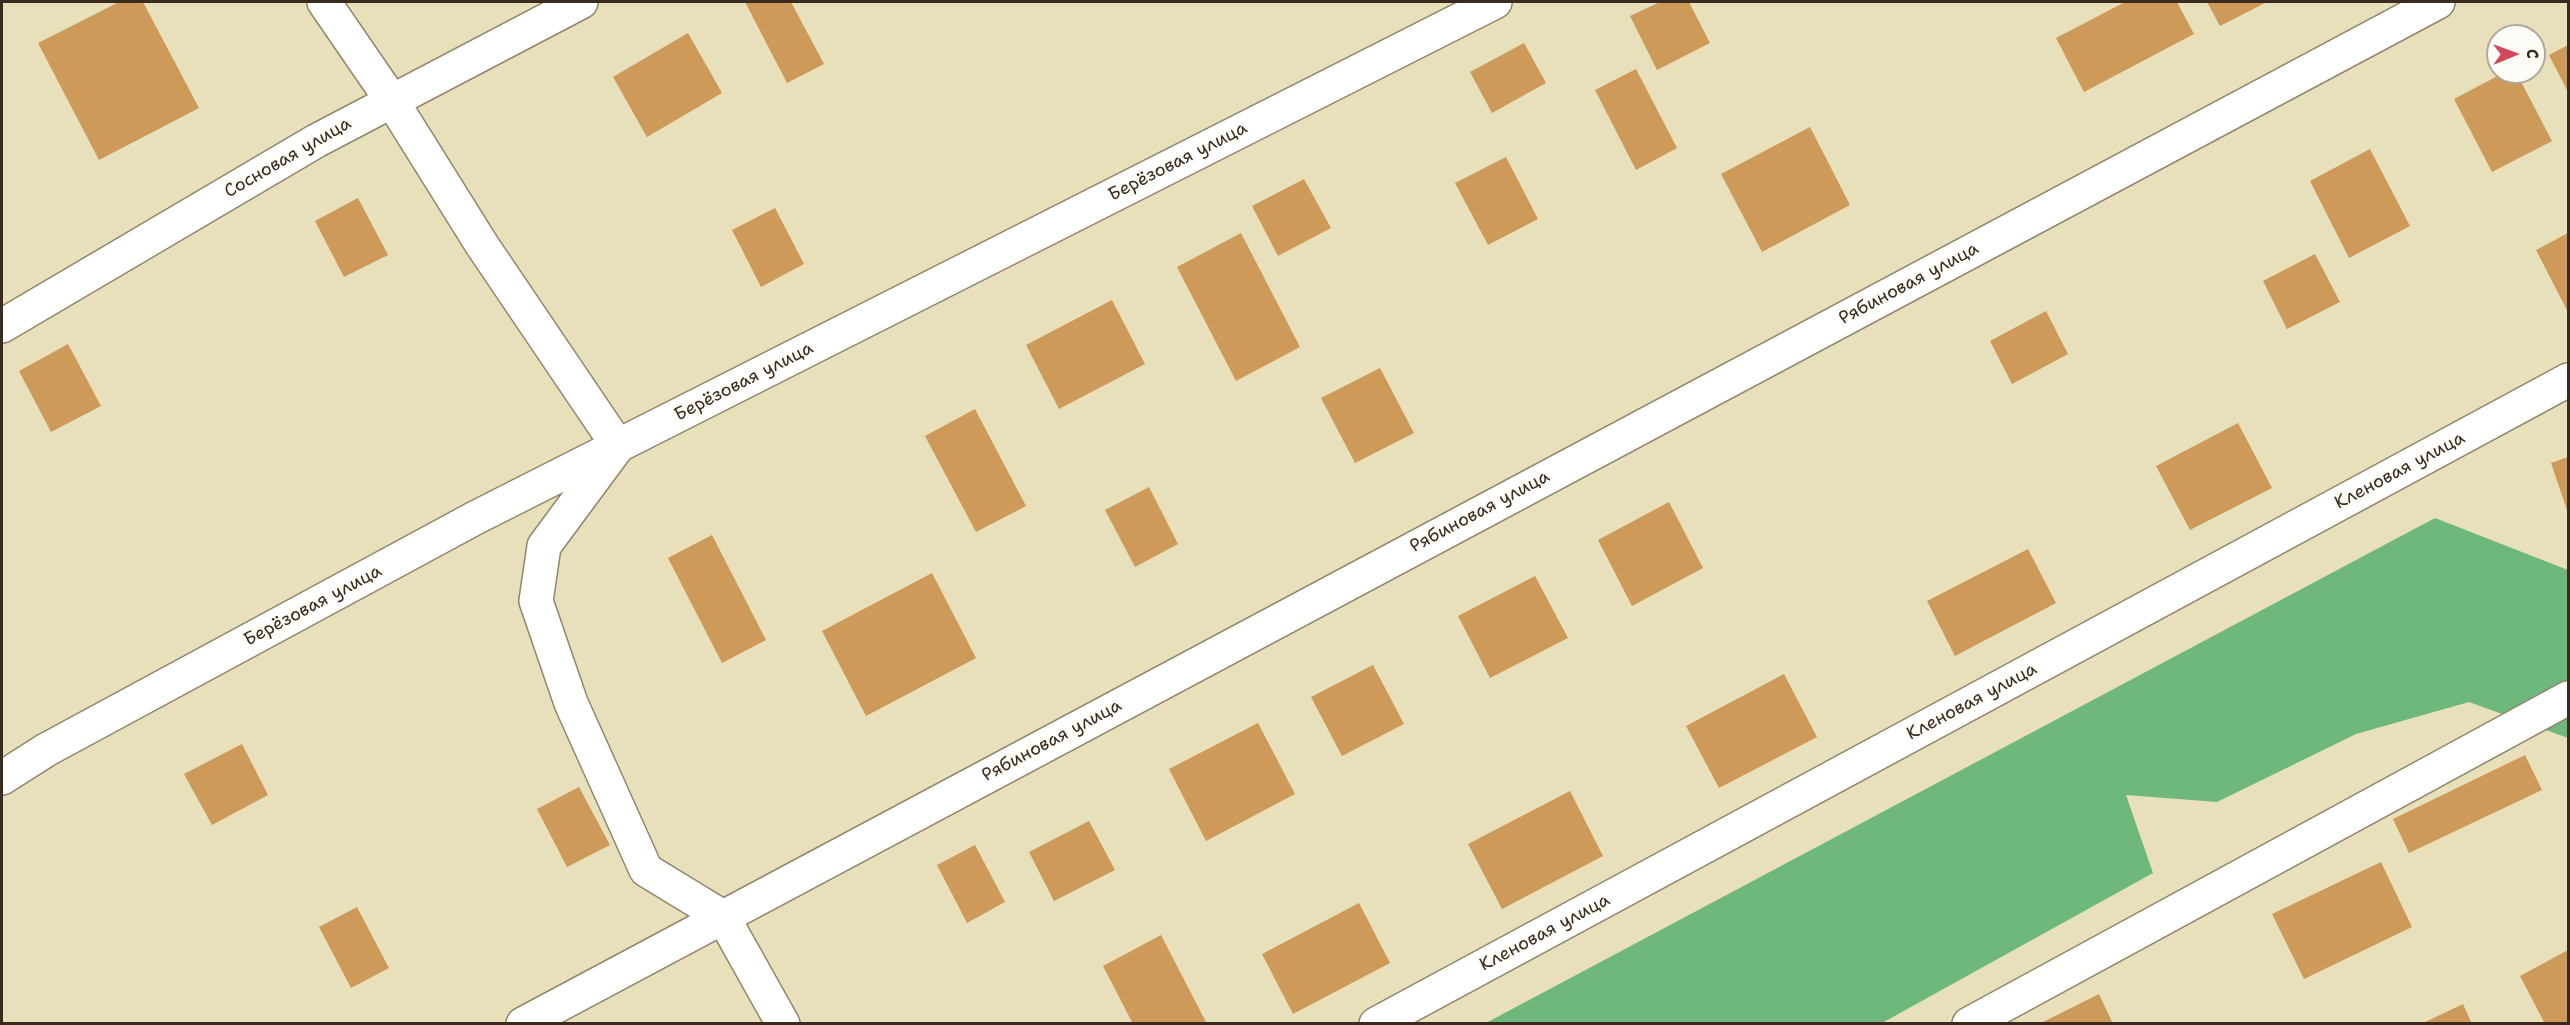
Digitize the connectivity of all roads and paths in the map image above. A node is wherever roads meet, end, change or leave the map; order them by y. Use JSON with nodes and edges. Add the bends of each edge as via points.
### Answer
{"nodes":[{"id":1,"x":324,"y":2,"type":"edge"},
{"id":2,"x":581,"y":2,"type":"edge"},
{"id":3,"x":1496,"y":2,"type":"edge"},
{"id":4,"x":2438,"y":2,"type":"edge"},
{"id":5,"x":392,"y":101,"type":"junction"},
{"id":6,"x":2,"y":326,"type":"edge"},
{"id":7,"x":2568,"y":380,"type":"edge"},
{"id":8,"x":618,"y":446,"type":"junction"},
{"id":9,"x":2568,"y":698,"type":"edge"},
{"id":10,"x":2,"y":778,"type":"edge"},
{"id":11,"x":723,"y":917,"type":"junction"},
{"id":12,"x":523,"y":1023,"type":"edge"},
{"id":13,"x":783,"y":1023,"type":"edge"},
{"id":14,"x":1377,"y":1023,"type":"edge"},
{"id":15,"x":1969,"y":1023,"type":"edge"}],
"edges":[{"from":1,"to":5,"type":"street"},
{"from":2,"to":5,"type":"street","name":"Сосновая улица"},
{"from":3,"to":8,"type":"street","name":"Берёзовая улица"},
{"from":4,"to":11,"type":"street","name":"Рябиновая улица"},
{"from":5,"to":6,"type":"street","name":"Сосновая улица","via":[[316,141]]},
{"from":5,"to":8,"type":"street","via":[[482,246]]},
{"from":7,"to":14,"type":"street","name":"Кленовая улица"},
{"from":8,"to":10,"type":"street","name":"Берёзовая улица","via":[[475,518],[46,750]]},
{"from":8,"to":11,"type":"street","via":[[544,546],[536,601],[571,703],[646,870]]},
{"from":9,"to":15,"type":"street"},
{"from":11,"to":12,"type":"street","name":"Рябиновая улица"},
{"from":11,"to":13,"type":"street"}]}
